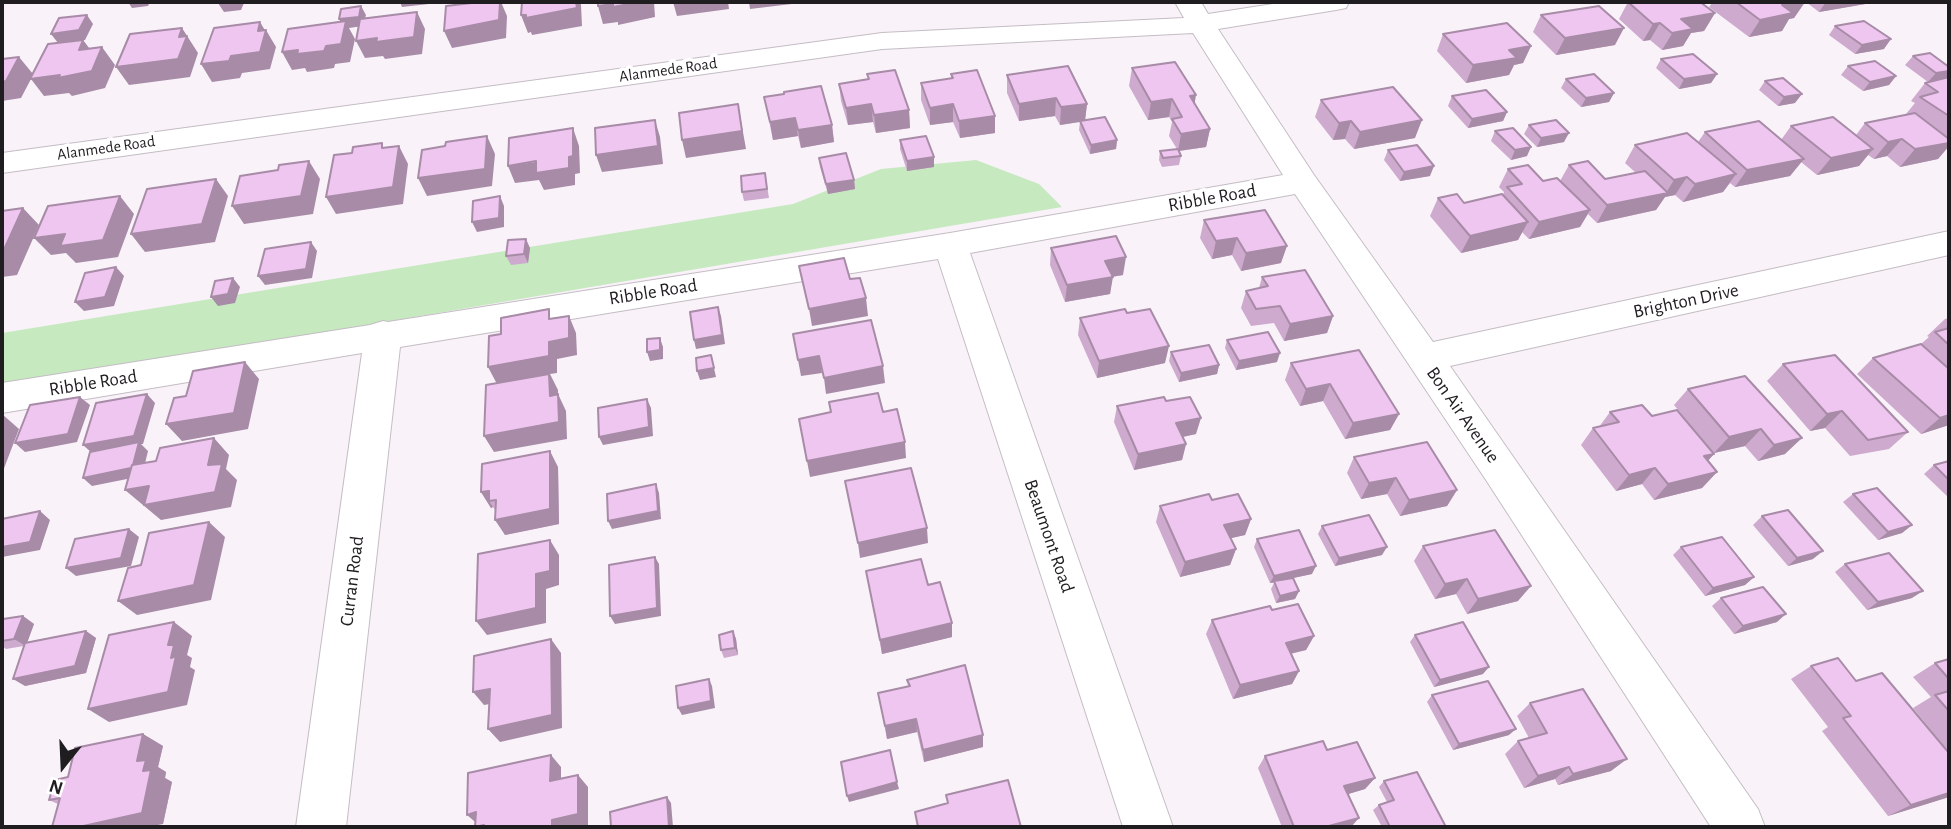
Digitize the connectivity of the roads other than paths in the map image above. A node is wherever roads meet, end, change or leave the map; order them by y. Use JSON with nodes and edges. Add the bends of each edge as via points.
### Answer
{"nodes":[{"id":1,"x":1336,"y":2,"type":"edge"},
{"id":2,"x":1194,"y":13,"type":"edge"},
{"id":3,"x":2,"y":163,"type":"edge"},
{"id":4,"x":1303,"y":182,"type":"junction"},
{"id":5,"x":1949,"y":243,"type":"edge"},
{"id":6,"x":950,"y":245,"type":"junction"},
{"id":7,"x":383,"y":334,"type":"junction"},
{"id":8,"x":1424,"y":358,"type":"junction"},
{"id":9,"x":2,"y":398,"type":"edge"},
{"id":10,"x":321,"y":827,"type":"edge"},
{"id":11,"x":1148,"y":827,"type":"edge"},
{"id":12,"x":1740,"y":827,"type":"edge"}],
"edges":[{"from":1,"to":2,"type":"street","name":"Alanmede Road"},
{"from":2,"to":3,"type":"street","name":"Alanmede Road","via":[[855,44]]},
{"from":2,"to":4,"type":"street","name":"Bon Air Avenue"},
{"from":4,"to":6,"type":"street","name":"Ribble Road"},
{"from":4,"to":8,"type":"street","name":"Bon Air Avenue"},
{"from":5,"to":8,"type":"street","name":"Brighton Drive"},
{"from":6,"to":7,"type":"street","name":"Ribble Road"},
{"from":6,"to":11,"type":"street","name":"Beaumont Road"},
{"from":7,"to":9,"type":"street","name":"Ribble Road"},
{"from":7,"to":10,"type":"street","name":"Curran Road"},
{"from":8,"to":12,"type":"street","name":"Bon Air Avenue"}]}
